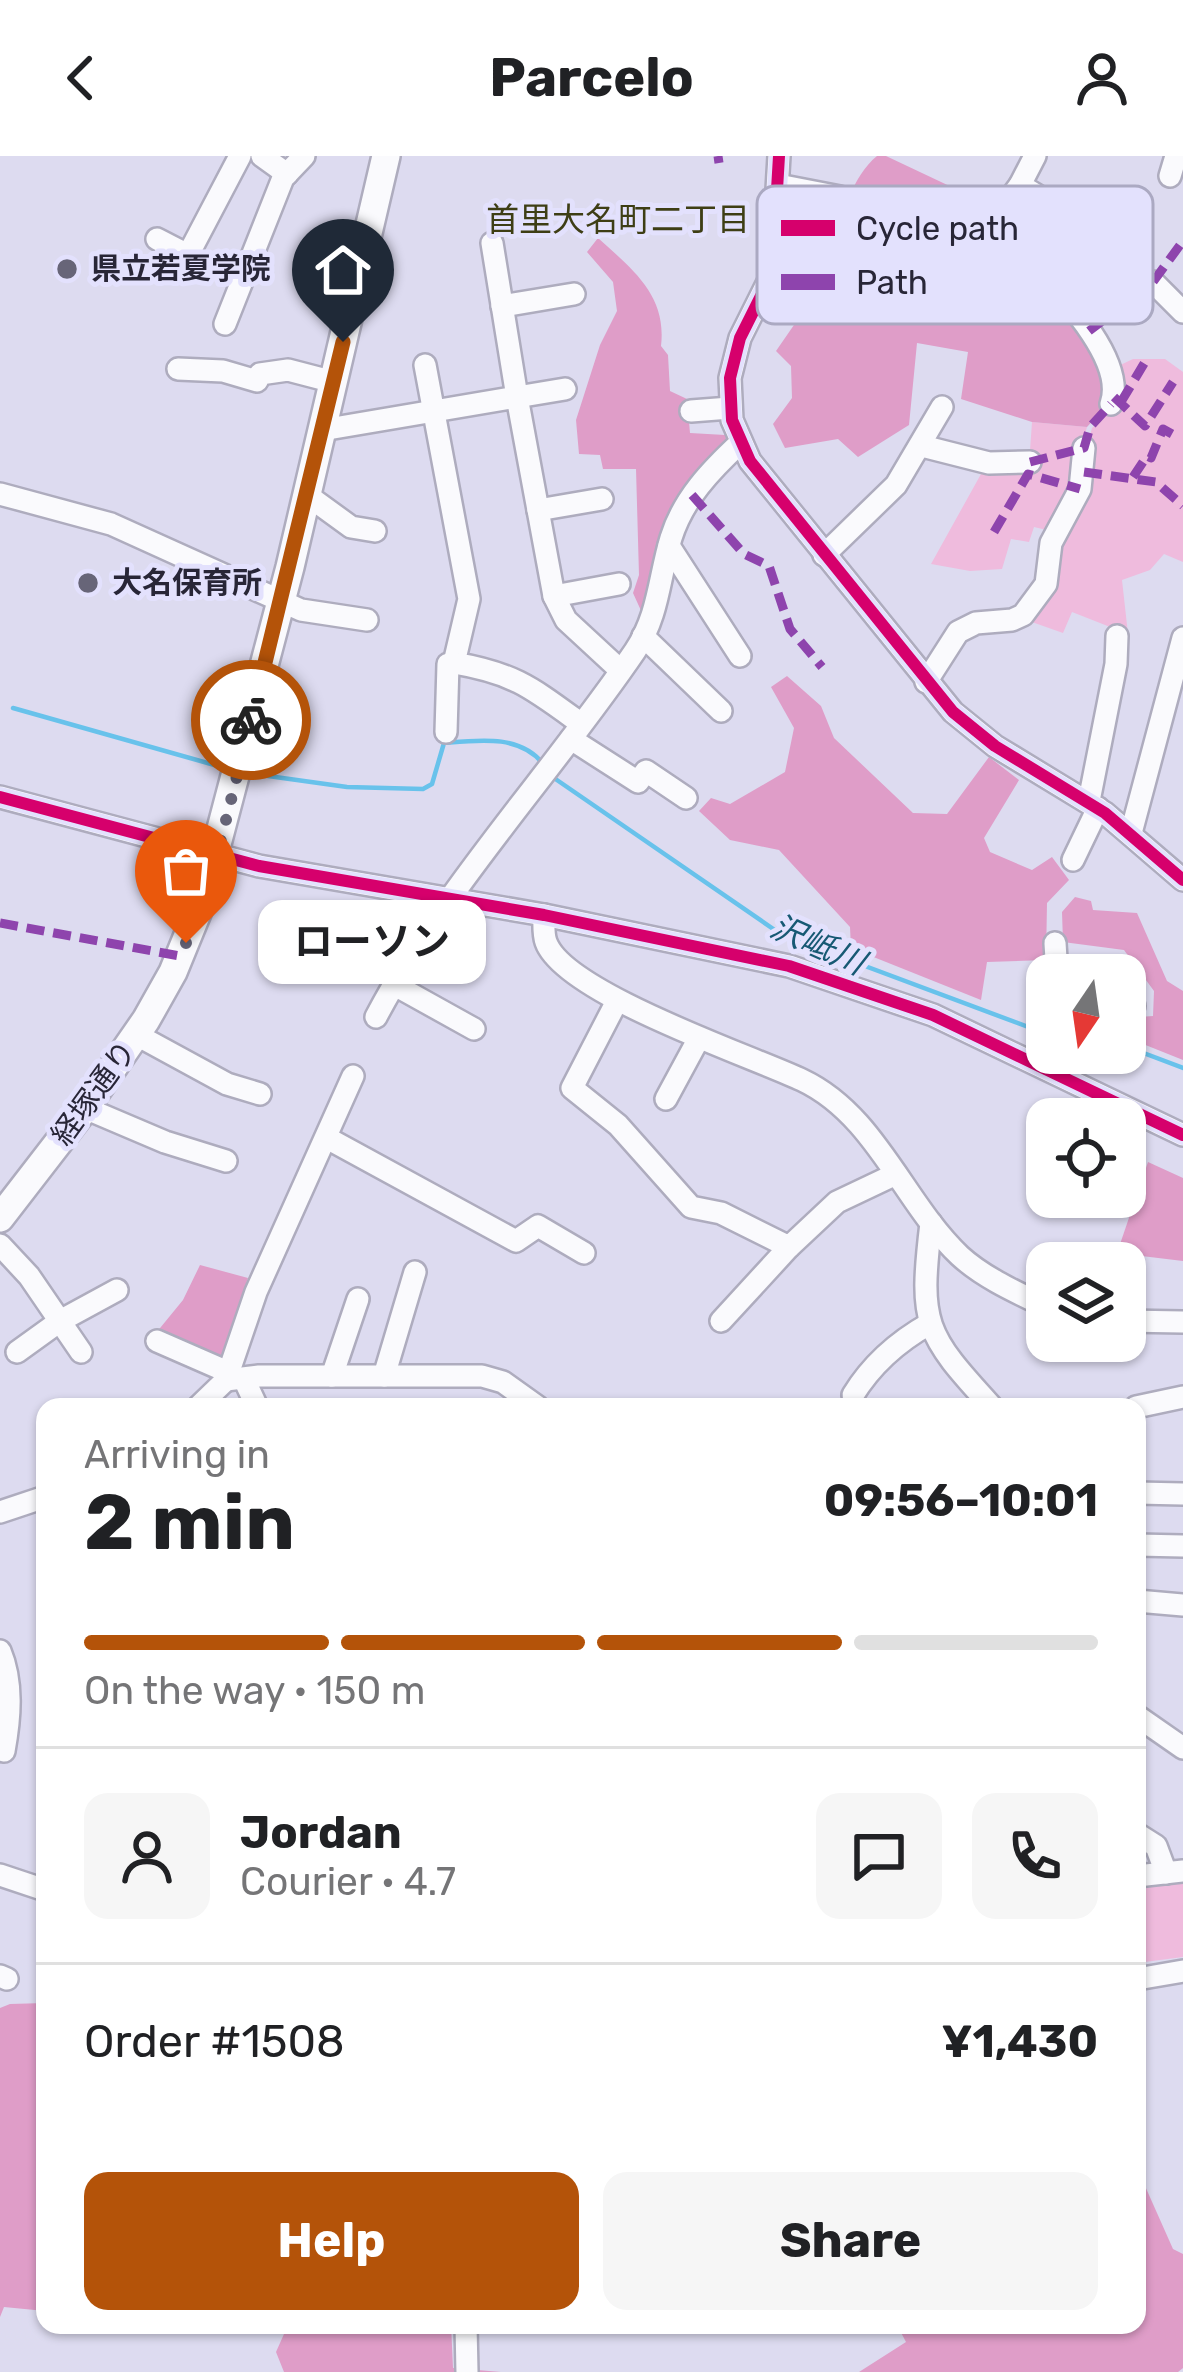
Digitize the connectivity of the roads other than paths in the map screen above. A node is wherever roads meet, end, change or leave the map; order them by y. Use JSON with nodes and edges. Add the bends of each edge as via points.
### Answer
{"nodes":[{"id":1,"x":240,"y":156,"type":"edge"},
{"id":2,"x":262,"y":156,"type":"edge"},
{"id":3,"x":304,"y":156,"type":"edge"},
{"id":4,"x":386,"y":156,"type":"edge"},
{"id":5,"x":779,"y":156,"type":"edge"},
{"id":6,"x":1024,"y":166,"type":"edge"},
{"id":7,"x":287,"y":174,"type":"junction"},
{"id":8,"x":778,"y":185,"type":"joint"},
{"id":9,"x":783,"y":186,"type":"edge"},
{"id":10,"x":1047,"y":186,"type":"edge"},
{"id":11,"x":157,"y":239,"type":"dead end"},
{"id":12,"x":492,"y":243,"type":"dead end"},
{"id":13,"x":1153,"y":282,"type":"dead end"},
{"id":14,"x":574,"y":294,"type":"dead end"},
{"id":15,"x":502,"y":306,"type":"junction"},
{"id":16,"x":757,"y":306,"type":"edge"},
{"id":17,"x":1183,"y":312,"type":"edge"},
{"id":18,"x":225,"y":324,"type":"dead end"},
{"id":19,"x":1083,"y":324,"type":"edge"},
{"id":20,"x":189,"y":364,"type":"dead end"},
{"id":21,"x":425,"y":365,"type":"dead end"},
{"id":22,"x":334,"y":382,"type":"junction"},
{"id":23,"x":565,"y":389,"type":"dead end"},
{"id":24,"x":517,"y":397,"type":"junction"},
{"id":25,"x":1111,"y":404,"type":"dead end"},
{"id":26,"x":942,"y":407,"type":"dead end"},
{"id":27,"x":730,"y":409,"type":"junction"},
{"id":28,"x":691,"y":411,"type":"dead end"},
{"id":29,"x":432,"y":412,"type":"junction"},
{"id":30,"x":322,"y":430,"type":"junction"},
{"id":31,"x":740,"y":443,"type":"junction"},
{"id":32,"x":922,"y":446,"type":"junction"},
{"id":33,"x":1084,"y":448,"type":"dead end"},
{"id":34,"x":1030,"y":461,"type":"dead end"},
{"id":35,"x":0,"y":494,"type":"edge"},
{"id":36,"x":307,"y":495,"type":"junction"},
{"id":37,"x":602,"y":499,"type":"dead end"},
{"id":38,"x":538,"y":510,"type":"junction"},
{"id":39,"x":375,"y":531,"type":"dead end"},
{"id":40,"x":669,"y":546,"type":"junction"},
{"id":41,"x":824,"y":555,"type":"junction"},
{"id":42,"x":620,"y":584,"type":"dead end"},
{"id":43,"x":554,"y":596,"type":"junction"},
{"id":44,"x":281,"y":602,"type":"junction"},
{"id":45,"x":367,"y":620,"type":"dead end"},
{"id":46,"x":644,"y":636,"type":"junction"},
{"id":47,"x":1117,"y":636,"type":"dead end"},
{"id":48,"x":1183,"y":638,"type":"edge"},
{"id":49,"x":740,"y":656,"type":"dead end"},
{"id":50,"x":454,"y":664,"type":"junction"},
{"id":51,"x":619,"y":669,"type":"junction"},
{"id":52,"x":1179,"y":671,"type":"edge"},
{"id":53,"x":926,"y":682,"type":"junction"},
{"id":54,"x":721,"y":711,"type":"dead end"},
{"id":55,"x":576,"y":731,"type":"junction"},
{"id":56,"x":446,"y":732,"type":"dead end"},
{"id":57,"x":0,"y":797,"type":"edge"},
{"id":58,"x":686,"y":797,"type":"dead end"},
{"id":59,"x":1093,"y":805,"type":"junction"},
{"id":60,"x":1131,"y":833,"type":"junction"},
{"id":61,"x":217,"y":856,"type":"junction"},
{"id":62,"x":1072,"y":860,"type":"dead end"},
{"id":63,"x":1183,"y":880,"type":"edge"},
{"id":64,"x":450,"y":901,"type":"junction"},
{"id":65,"x":544,"y":915,"type":"junction"},
{"id":66,"x":1055,"y":943,"type":"dead end"},
{"id":67,"x":1056,"y":954,"type":"edge"},
{"id":68,"x":393,"y":984,"type":"junction"},
{"id":69,"x":617,"y":1001,"type":"junction"},
{"id":70,"x":376,"y":1017,"type":"dead end"},
{"id":71,"x":474,"y":1029,"type":"dead end"},
{"id":72,"x":137,"y":1035,"type":"junction"},
{"id":73,"x":699,"y":1038,"type":"junction"},
{"id":74,"x":1026,"y":1050,"type":"edge"},
{"id":75,"x":1079,"y":1074,"type":"edge"},
{"id":76,"x":353,"y":1076,"type":"dead end"},
{"id":77,"x":260,"y":1094,"type":"dead end"},
{"id":78,"x":666,"y":1099,"type":"dead end"},
{"id":79,"x":85,"y":1108,"type":"junction"},
{"id":80,"x":1183,"y":1135,"type":"edge"},
{"id":81,"x":327,"y":1138,"type":"junction"},
{"id":82,"x":226,"y":1162,"type":"dead end"},
{"id":83,"x":896,"y":1174,"type":"junction"},
{"id":84,"x":0,"y":1218,"type":"edge"},
{"id":85,"x":931,"y":1223,"type":"junction"},
{"id":86,"x":0,"y":1245,"type":"edge"},
{"id":87,"x":789,"y":1247,"type":"junction"},
{"id":88,"x":584,"y":1252,"type":"dead end"},
{"id":89,"x":416,"y":1272,"type":"dead end"},
{"id":90,"x":117,"y":1290,"type":"dead end"},
{"id":91,"x":1026,"y":1297,"type":"edge"},
{"id":92,"x":358,"y":1299,"type":"dead end"},
{"id":93,"x":60,"y":1321,"type":"junction"},
{"id":94,"x":721,"y":1321,"type":"dead end"},
{"id":95,"x":1146,"y":1321,"type":"edge"},
{"id":96,"x":1183,"y":1322,"type":"edge"},
{"id":97,"x":929,"y":1324,"type":"junction"},
{"id":98,"x":158,"y":1341,"type":"dead end"},
{"id":99,"x":17,"y":1352,"type":"dead end"},
{"id":100,"x":81,"y":1352,"type":"dead end"},
{"id":101,"x":332,"y":1376,"type":"junction"},
{"id":102,"x":384,"y":1376,"type":"junction"},
{"id":103,"x":233,"y":1378,"type":"junction"},
{"id":104,"x":853,"y":1395,"type":"dead end"},
{"id":105,"x":209,"y":1398,"type":"edge"},
{"id":106,"x":250,"y":1398,"type":"edge"},
{"id":107,"x":517,"y":1398,"type":"edge"},
{"id":108,"x":984,"y":1398,"type":"edge"},
{"id":109,"x":1182,"y":1401,"type":"edge"},
{"id":110,"x":1146,"y":1406,"type":"edge"},
{"id":111,"x":1146,"y":1493,"type":"edge"},
{"id":112,"x":1183,"y":1493,"type":"edge"},
{"id":113,"x":36,"y":1500,"type":"edge"},
{"id":114,"x":0,"y":1512,"type":"edge"},
{"id":115,"x":1146,"y":1545,"type":"edge"},
{"id":116,"x":1183,"y":1546,"type":"edge"},
{"id":117,"x":1146,"y":1601,"type":"edge"},
{"id":118,"x":1183,"y":1605,"type":"edge"},
{"id":119,"x":0,"y":1651,"type":"edge"},
{"id":120,"x":1146,"y":1722,"type":"edge"},
{"id":121,"x":1183,"y":1748,"type":"edge"},
{"id":122,"x":4,"y":1750,"type":"dead end"},
{"id":123,"x":1146,"y":1840,"type":"edge"},
{"id":124,"x":1175,"y":1872,"type":"edge"},
{"id":125,"x":0,"y":1875,"type":"edge"},
{"id":126,"x":36,"y":1887,"type":"edge"},
{"id":127,"x":1183,"y":1971,"type":"edge"},
{"id":128,"x":1146,"y":1977,"type":"edge"},
{"id":129,"x":466,"y":2334,"type":"edge"},
{"id":130,"x":467,"y":2372,"type":"edge"}],
"edges":[{"from":1,"to":11,"type":"street","via":[[188,255]]},
{"from":2,"to":7,"type":"street"},
{"from":3,"to":7,"type":"street"},
{"from":4,"to":22,"type":"main road","name":"経塚通り"},
{"from":5,"to":8,"type":"street"},
{"from":6,"to":10,"type":"street"},
{"from":7,"to":18,"type":"street"},
{"from":8,"to":9,"type":"street"},
{"from":12,"to":15,"type":"street"},
{"from":13,"to":17,"type":"street"},
{"from":14,"to":15,"type":"street"},
{"from":15,"to":24,"type":"street"},
{"from":16,"to":27,"type":"street","via":[[733,357]]},
{"from":19,"to":25,"type":"street","via":[[1112,370]]},
{"from":20,"to":22,"type":"street","via":[[254,388],[260,374],[288,370]]},
{"from":21,"to":29,"type":"street"},
{"from":22,"to":30,"type":"main road","name":"経塚通り"},
{"from":23,"to":24,"type":"street"},
{"from":24,"to":29,"type":"street"},
{"from":24,"to":38,"type":"street"},
{"from":26,"to":32,"type":"street"},
{"from":27,"to":28,"type":"street"},
{"from":27,"to":31,"type":"street"},
{"from":29,"to":30,"type":"street"},
{"from":29,"to":50,"type":"street","via":[[469,599]]},
{"from":30,"to":36,"type":"main road","name":"経塚通り"},
{"from":31,"to":40,"type":"street","via":[[692,495]]},
{"from":31,"to":41,"type":"street"},
{"from":32,"to":34,"type":"street","via":[[989,463]]},
{"from":32,"to":41,"type":"street","via":[[896,485]]},
{"from":33,"to":53,"type":"street","via":[[1084,472],[1051,543],[1046,584],[1023,615],[958,632]]},
{"from":35,"to":44,"type":"street","via":[[111,524]]},
{"from":36,"to":39,"type":"street","via":[[351,527]]},
{"from":36,"to":44,"type":"main road","name":"経塚通り"},
{"from":37,"to":38,"type":"street"},
{"from":38,"to":43,"type":"street"},
{"from":40,"to":46,"type":"street"},
{"from":40,"to":49,"type":"street"},
{"from":41,"to":53,"type":"street"},
{"from":42,"to":43,"type":"street"},
{"from":43,"to":51,"type":"street","via":[[566,620]]},
{"from":44,"to":45,"type":"street"},
{"from":44,"to":61,"type":"main road","name":"経塚通り"},
{"from":46,"to":51,"type":"street"},
{"from":46,"to":54,"type":"street"},
{"from":47,"to":59,"type":"street"},
{"from":48,"to":52,"type":"street"},
{"from":50,"to":55,"type":"street","via":[[520,680]]},
{"from":50,"to":56,"type":"street"},
{"from":51,"to":55,"type":"street"},
{"from":52,"to":60,"type":"street"},
{"from":53,"to":59,"type":"street","via":[[975,731]]},
{"from":55,"to":58,"type":"street","via":[[638,782],[646,771]]},
{"from":55,"to":64,"type":"street"},
{"from":57,"to":61,"type":"street"},
{"from":59,"to":60,"type":"street"},
{"from":59,"to":62,"type":"street"},
{"from":60,"to":63,"type":"street"},
{"from":61,"to":64,"type":"street"},
{"from":61,"to":72,"type":"main road","name":"経塚通り","via":[[180,956]]},
{"from":64,"to":65,"type":"street"},
{"from":64,"to":68,"type":"street"},
{"from":65,"to":69,"type":"street","via":[[546,945]]},
{"from":65,"to":74,"type":"street","via":[[836,980]]},
{"from":66,"to":67,"type":"street"},
{"from":68,"to":70,"type":"street"},
{"from":68,"to":71,"type":"street"},
{"from":69,"to":73,"type":"street"},
{"from":69,"to":87,"type":"street","via":[[572,1088],[619,1125],[691,1207]]},
{"from":72,"to":77,"type":"street"},
{"from":72,"to":79,"type":"main road","name":"経塚通り"},
{"from":73,"to":78,"type":"street"},
{"from":73,"to":83,"type":"street","via":[[806,1082],[846,1108]]},
{"from":75,"to":80,"type":"street"},
{"from":76,"to":81,"type":"street"},
{"from":79,"to":82,"type":"street"},
{"from":79,"to":84,"type":"main road","name":"経塚通り"},
{"from":81,"to":88,"type":"street","via":[[516,1241],[538,1226]]},
{"from":81,"to":103,"type":"street","via":[[256,1292]]},
{"from":83,"to":85,"type":"street"},
{"from":83,"to":87,"type":"street","via":[[837,1202]]},
{"from":85,"to":91,"type":"street","via":[[962,1258]]},
{"from":85,"to":97,"type":"street"},
{"from":86,"to":93,"type":"street"},
{"from":87,"to":94,"type":"street"},
{"from":89,"to":102,"type":"street"},
{"from":90,"to":93,"type":"street"},
{"from":92,"to":101,"type":"street"},
{"from":93,"to":99,"type":"street"},
{"from":93,"to":100,"type":"street"},
{"from":95,"to":96,"type":"street"},
{"from":97,"to":104,"type":"street","via":[[901,1340]]},
{"from":97,"to":108,"type":"street"},
{"from":98,"to":103,"type":"street"},
{"from":101,"to":102,"type":"street"},
{"from":101,"to":103,"type":"street"},
{"from":102,"to":107,"type":"street","via":[[482,1376]]},
{"from":103,"to":105,"type":"street"},
{"from":103,"to":106,"type":"street"},
{"from":109,"to":110,"type":"street"},
{"from":111,"to":112,"type":"street"},
{"from":113,"to":114,"type":"street"},
{"from":115,"to":116,"type":"street"},
{"from":117,"to":118,"type":"street"},
{"from":119,"to":122,"type":"street","via":[[10,1720]]},
{"from":120,"to":121,"type":"street"},
{"from":123,"to":124,"type":"street"},
{"from":125,"to":126,"type":"street"},
{"from":127,"to":128,"type":"street"},
{"from":129,"to":130,"type":"street"}]}
